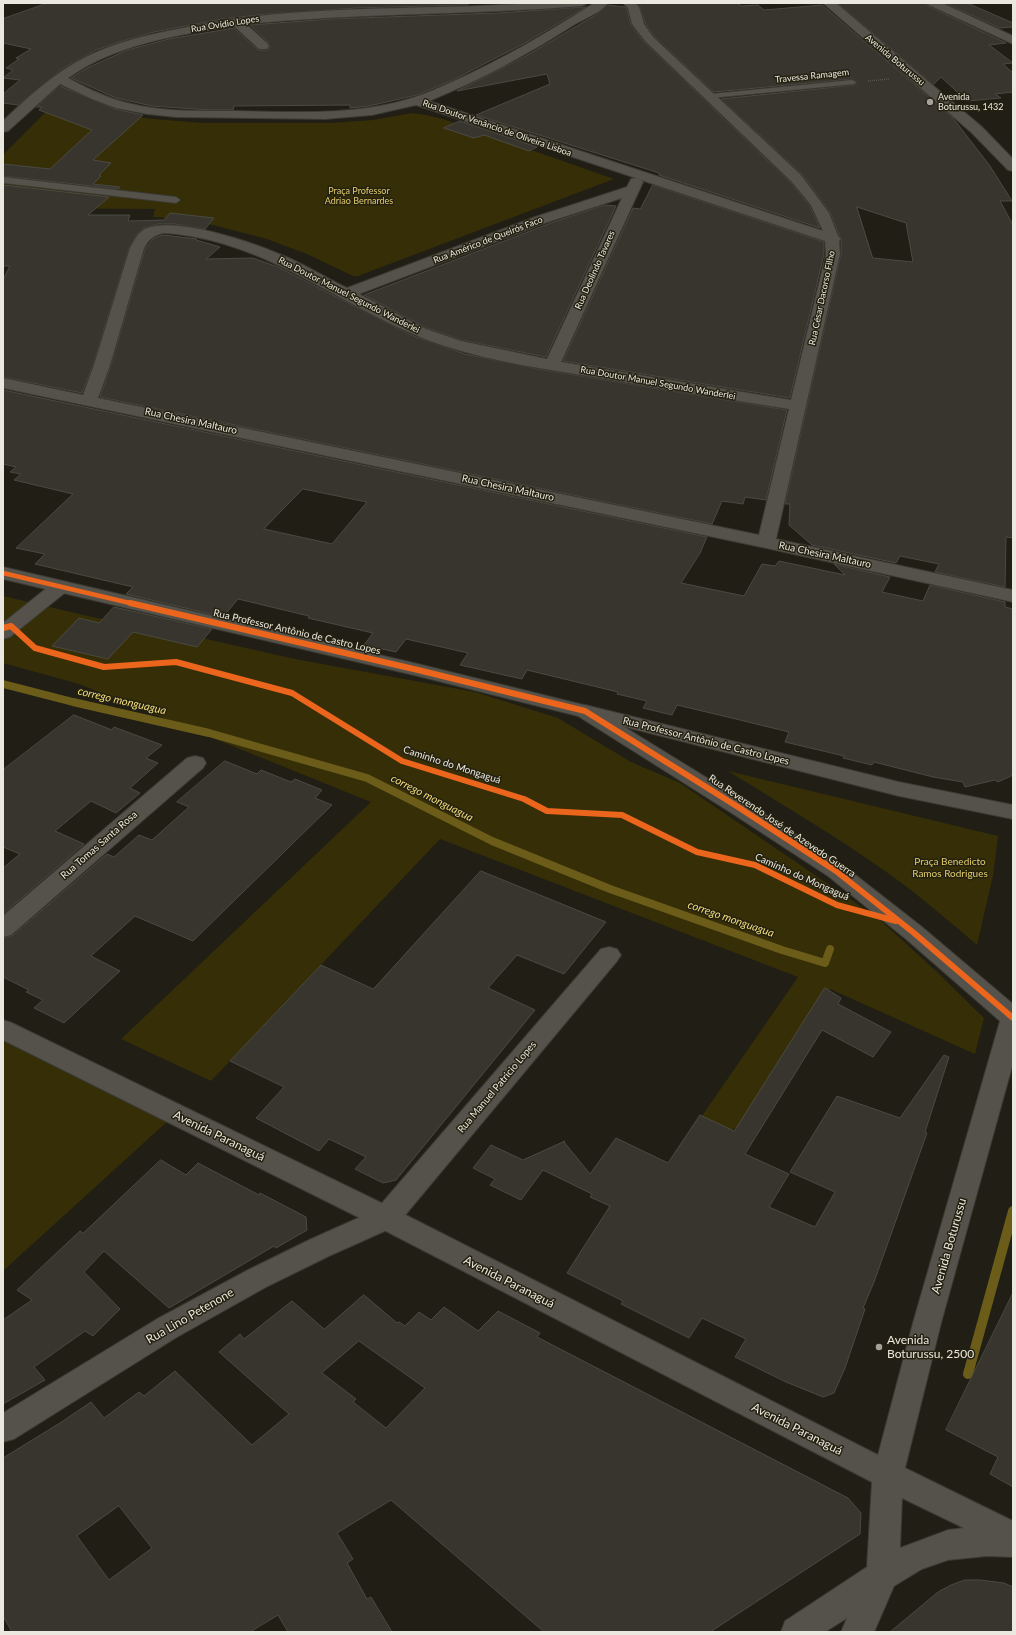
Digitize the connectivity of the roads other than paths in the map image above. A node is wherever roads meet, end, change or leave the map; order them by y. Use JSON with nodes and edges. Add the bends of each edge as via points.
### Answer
{"nodes":[{"id":1,"x":310,"y":3,"type":"edge"},
{"id":2,"x":513,"y":3,"type":"edge"},
{"id":3,"x":602,"y":3,"type":"edge"},
{"id":4,"x":829,"y":3,"type":"edge"},
{"id":5,"x":934,"y":3,"type":"edge"},
{"id":6,"x":632,"y":4,"type":"edge"},
{"id":7,"x":586,"y":6,"type":"edge"},
{"id":8,"x":474,"y":8,"type":"junction"},
{"id":9,"x":290,"y":16,"type":"junction"},
{"id":10,"x":236,"y":22,"type":"junction"},
{"id":11,"x":1013,"y":40,"type":"edge"},
{"id":12,"x":263,"y":46,"type":"dead end"},
{"id":13,"x":59,"y":78,"type":"junction"},
{"id":14,"x":852,"y":82,"type":"road end"},
{"id":15,"x":711,"y":96,"type":"junction"},
{"id":16,"x":417,"y":101,"type":"junction"},
{"id":17,"x":3,"y":128,"type":"edge"},
{"id":18,"x":1013,"y":167,"type":"edge"},
{"id":19,"x":640,"y":176,"type":"junction"},
{"id":20,"x":3,"y":180,"type":"edge"},
{"id":21,"x":631,"y":190,"type":"junction"},
{"id":22,"x":176,"y":200,"type":"dead end"},
{"id":23,"x":834,"y":239,"type":"junction"},
{"id":24,"x":346,"y":294,"type":"junction"},
{"id":25,"x":552,"y":365,"type":"junction"},
{"id":26,"x":3,"y":383,"type":"edge"},
{"id":27,"x":89,"y":400,"type":"junction"},
{"id":28,"x":798,"y":406,"type":"junction"},
{"id":29,"x":766,"y":542,"type":"junction"},
{"id":30,"x":3,"y":573,"type":"edge"},
{"id":31,"x":60,"y":587,"type":"junction"},
{"id":32,"x":1013,"y":596,"type":"edge"},
{"id":33,"x":3,"y":632,"type":"edge"},
{"id":34,"x":585,"y":711,"type":"junction"},
{"id":35,"x":195,"y":763,"type":"dead end"},
{"id":36,"x":1013,"y":812,"type":"edge"},
{"id":37,"x":3,"y":928,"type":"edge"},
{"id":38,"x":609,"y":955,"type":"dead end"},
{"id":39,"x":1013,"y":1018,"type":"edge"},
{"id":40,"x":3,"y":1029,"type":"edge"},
{"id":41,"x":386,"y":1218,"type":"junction"},
{"id":42,"x":3,"y":1429,"type":"edge"},
{"id":43,"x":888,"y":1475,"type":"junction"},
{"id":44,"x":1013,"y":1537,"type":"edge"},
{"id":45,"x":1013,"y":1542,"type":"edge"},
{"id":46,"x":883,"y":1575,"type":"junction"},
{"id":47,"x":797,"y":1632,"type":"edge"},
{"id":48,"x":856,"y":1632,"type":"edge"}],
"edges":[{"from":1,"to":9,"type":"street"},
{"from":2,"to":8,"type":"street","name":"Rua Ovídio Lopes"},
{"from":3,"to":7,"type":"street"},
{"from":4,"to":18,"type":"street","name":"Avenida Boturussu","via":[[977,130]]},
{"from":5,"to":11,"type":"street"},
{"from":6,"to":15,"type":"street","name":"Rua César Dacorso Filho","via":[[638,24],[649,39]]},
{"from":7,"to":8,"type":"street","name":"Rua Ovídio Lopes"},
{"from":7,"to":16,"type":"street","via":[[515,57]]},
{"from":8,"to":9,"type":"street","name":"Rua Ovídio Lopes"},
{"from":9,"to":10,"type":"street","name":"Rua Ovídio Lopes"},
{"from":10,"to":12,"type":"street"},
{"from":10,"to":13,"type":"street","name":"Rua Ovídio Lopes","via":[[140,41],[79,65]]},
{"from":13,"to":16,"type":"street","name":"Rua Doutor Venâncio de Oliveira Lisboa","via":[[100,99],[170,113],[327,115],[383,110]]},
{"from":13,"to":17,"type":"street","name":"Rua Ovídio Lopes"},
{"from":14,"to":15,"type":"lane","name":"Travessa Ramagem"},
{"from":15,"to":23,"type":"street","name":"Rua César Dacorso Filho","via":[[796,178],[814,200]]},
{"from":16,"to":19,"type":"street","name":"Rua Doutor Venâncio de Oliveira Lisboa"},
{"from":19,"to":21,"type":"street","name":"Rua Deolindo Tavares"},
{"from":19,"to":23,"type":"street","name":"Rua Doutor Venâncio de Oliveira Lisboa"},
{"from":20,"to":22,"type":"lane"},
{"from":21,"to":24,"type":"street","name":"Rua Américo de Queirós Faco","via":[[525,225]]},
{"from":21,"to":25,"type":"street","name":"Rua Deolindo Tavares"},
{"from":23,"to":28,"type":"street","name":"Rua César Dacorso Filho","via":[[833,254]]},
{"from":24,"to":25,"type":"street","name":"Rua Doutor Manuel Segundo Wanderlei","via":[[420,332],[495,354]]},
{"from":24,"to":27,"type":"street","name":"Rua Doutor Manuel Segundo Wanderlei","via":[[279,259],[247,247],[181,230],[163,229],[150,232],[143,236],[137,248]]},
{"from":25,"to":28,"type":"street","name":"Rua Doutor Manuel Segundo Wanderlei"},
{"from":26,"to":27,"type":"street","name":"Rua Chesira Maltauro"},
{"from":27,"to":29,"type":"street","name":"Rua Chesira Maltauro"},
{"from":28,"to":29,"type":"street","name":"Rua César Dacorso Filho"},
{"from":29,"to":32,"type":"street","name":"Rua Chesira Maltauro"},
{"from":30,"to":31,"type":"street","name":"Rua Professor Antônio de Castro Lopes"},
{"from":31,"to":33,"type":"street"},
{"from":31,"to":34,"type":"street","name":"Rua Professor Antônio de Castro Lopes"},
{"from":34,"to":36,"type":"street","name":"Rua Professor Antônio de Castro Lopes","via":[[899,789]]},
{"from":34,"to":39,"type":"street","name":"Rua Reverendo José de Azevedo Guerra","via":[[738,806],[836,871],[914,933]]},
{"from":35,"to":37,"type":"street","name":"Rua Tomas Santa Rosa"},
{"from":38,"to":41,"type":"street","name":"Rua Manuel Patricio Lopes"},
{"from":39,"to":43,"type":"street","name":"Avenida Boturussu"},
{"from":40,"to":41,"type":"street","name":"Avenida Paranaguá"},
{"from":41,"to":42,"type":"street","name":"Rua Lino Petenone","via":[[232,1292],[167,1328]]},
{"from":41,"to":43,"type":"street","name":"Avenida Paranaguá"},
{"from":43,"to":44,"type":"street","name":"Avenida Paranaguá"},
{"from":43,"to":46,"type":"street","name":"Avenida Boturussu"},
{"from":45,"to":46,"type":"street","via":[[987,1541],[948,1546],[912,1558]]},
{"from":46,"to":47,"type":"street"},
{"from":46,"to":48,"type":"street"}]}
